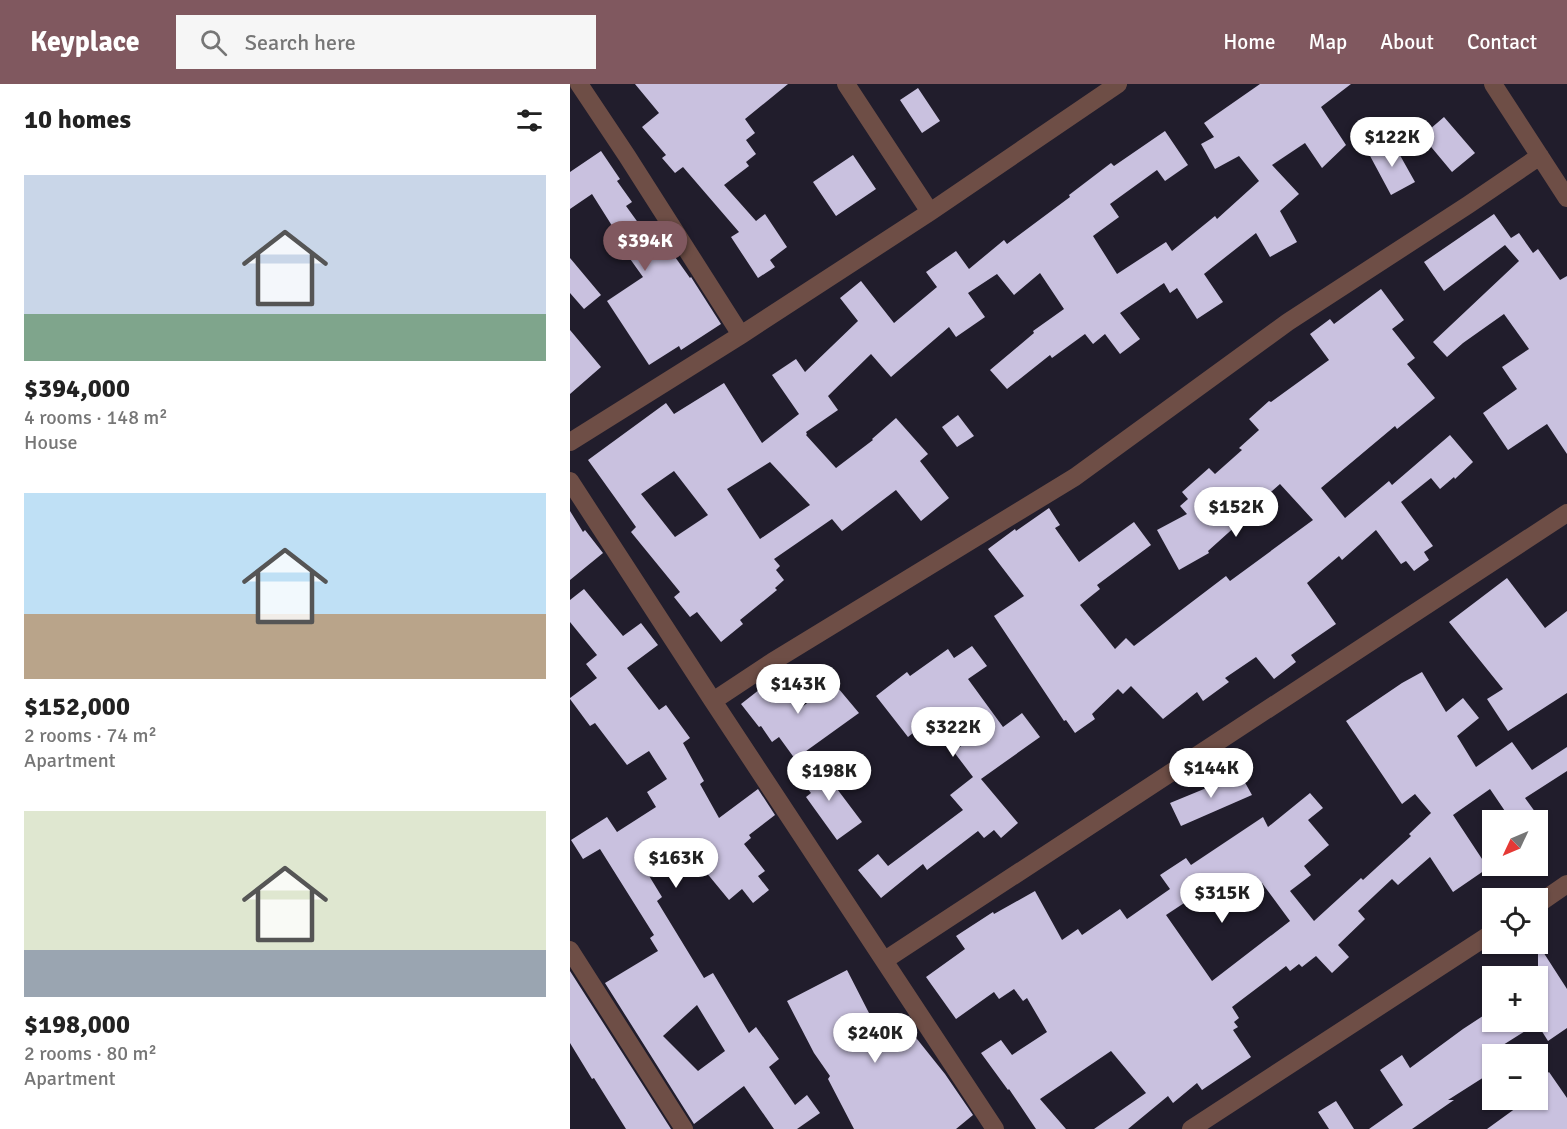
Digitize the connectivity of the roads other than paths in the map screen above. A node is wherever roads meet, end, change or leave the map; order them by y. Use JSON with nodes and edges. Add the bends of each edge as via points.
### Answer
{"nodes":[{"id":1,"x":579,"y":84,"type":"edge"},
{"id":2,"x":846,"y":84,"type":"edge"},
{"id":3,"x":1118,"y":84,"type":"edge"},
{"id":4,"x":1493,"y":84,"type":"edge"},
{"id":5,"x":1540,"y":156,"type":"junction"},
{"id":6,"x":1567,"y":198,"type":"edge"},
{"id":7,"x":930,"y":212,"type":"junction"},
{"id":8,"x":741,"y":335,"type":"junction"},
{"id":9,"x":570,"y":442,"type":"edge"},
{"id":10,"x":570,"y":481,"type":"edge"},
{"id":11,"x":1567,"y":513,"type":"edge"},
{"id":12,"x":713,"y":701,"type":"junction"},
{"id":13,"x":1567,"y":884,"type":"edge"},
{"id":14,"x":1548,"y":897,"type":"edge"},
{"id":15,"x":1482,"y":940,"type":"edge"},
{"id":16,"x":570,"y":950,"type":"edge"},
{"id":17,"x":885,"y":960,"type":"junction"},
{"id":18,"x":684,"y":1129,"type":"edge"},
{"id":19,"x":995,"y":1129,"type":"edge"},
{"id":20,"x":1191,"y":1129,"type":"edge"}],
"edges":[{"from":1,"to":8,"type":"street"},
{"from":2,"to":7,"type":"street"},
{"from":3,"to":7,"type":"street"},
{"from":4,"to":5,"type":"street"},
{"from":5,"to":6,"type":"street"},
{"from":5,"to":12,"type":"street","via":[[1288,322],[1075,477]]},
{"from":7,"to":8,"type":"street"},
{"from":8,"to":9,"type":"street"},
{"from":10,"to":12,"type":"street"},
{"from":11,"to":17,"type":"street"},
{"from":12,"to":17,"type":"street"},
{"from":13,"to":14,"type":"street"},
{"from":15,"to":20,"type":"street"},
{"from":16,"to":18,"type":"street"},
{"from":17,"to":19,"type":"street"}]}
